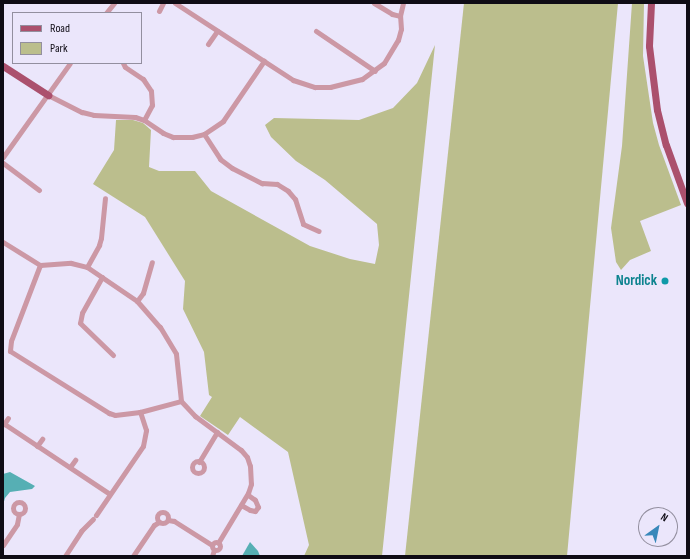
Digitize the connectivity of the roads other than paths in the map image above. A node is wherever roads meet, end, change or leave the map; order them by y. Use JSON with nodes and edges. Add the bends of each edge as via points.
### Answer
{"nodes":[{"id":1,"x":114,"y":3,"type":"edge"},
{"id":2,"x":164,"y":3,"type":"edge"},
{"id":3,"x":175,"y":3,"type":"edge"},
{"id":4,"x":374,"y":3,"type":"edge"},
{"id":5,"x":404,"y":3,"type":"edge"},
{"id":6,"x":651,"y":3,"type":"edge"},
{"id":7,"x":159,"y":11,"type":"dead end"},
{"id":8,"x":107,"y":12,"type":"edge"},
{"id":9,"x":400,"y":16,"type":"junction"},
{"id":10,"x":217,"y":31,"type":"junction"},
{"id":11,"x":316,"y":31,"type":"dead end"},
{"id":12,"x":208,"y":44,"type":"dead end"},
{"id":13,"x":264,"y":62,"type":"junction"},
{"id":14,"x":69,"y":64,"type":"edge"},
{"id":15,"x":124,"y":64,"type":"edge"},
{"id":16,"x":3,"y":66,"type":"edge"},
{"id":17,"x":375,"y":71,"type":"junction"},
{"id":18,"x":48,"y":95,"type":"junction"},
{"id":19,"x":144,"y":120,"type":"junction"},
{"id":20,"x":204,"y":134,"type":"junction"},
{"id":21,"x":3,"y":157,"type":"edge"},
{"id":22,"x":3,"y":163,"type":"edge"},
{"id":23,"x":39,"y":190,"type":"dead end"},
{"id":24,"x":105,"y":198,"type":"dead end"},
{"id":25,"x":687,"y":203,"type":"edge"},
{"id":26,"x":319,"y":231,"type":"dead end"},
{"id":27,"x":3,"y":242,"type":"edge"},
{"id":28,"x":152,"y":262,"type":"dead end"},
{"id":29,"x":40,"y":265,"type":"junction"},
{"id":30,"x":87,"y":267,"type":"junction"},
{"id":31,"x":102,"y":276,"type":"junction"},
{"id":32,"x":137,"y":301,"type":"junction"},
{"id":33,"x":113,"y":355,"type":"dead end"},
{"id":34,"x":181,"y":401,"type":"junction"},
{"id":35,"x":140,"y":412,"type":"junction"},
{"id":36,"x":8,"y":418,"type":"dead end"},
{"id":37,"x":3,"y":423,"type":"edge"},
{"id":38,"x":216,"y":432,"type":"junction"},
{"id":39,"x":42,"y":439,"type":"dead end"},
{"id":40,"x":37,"y":446,"type":"junction"},
{"id":41,"x":75,"y":460,"type":"dead end"},
{"id":42,"x":200,"y":462,"type":"dead end"},
{"id":43,"x":70,"y":467,"type":"junction"},
{"id":44,"x":110,"y":494,"type":"junction"},
{"id":45,"x":248,"y":495,"type":"junction"},
{"id":46,"x":241,"y":505,"type":"junction"},
{"id":47,"x":19,"y":514,"type":"dead end"},
{"id":48,"x":168,"y":520,"type":"junction"},
{"id":49,"x":159,"y":522,"type":"junction"},
{"id":50,"x":3,"y":545,"type":"edge"},
{"id":51,"x":215,"y":546,"type":"junction"},
{"id":52,"x":65,"y":556,"type":"edge"},
{"id":53,"x":133,"y":556,"type":"edge"},
{"id":54,"x":212,"y":556,"type":"edge"}],
"edges":[{"from":1,"to":8,"type":"street"},
{"from":2,"to":7,"type":"street"},
{"from":3,"to":10,"type":"street"},
{"from":4,"to":9,"type":"street"},
{"from":5,"to":9,"type":"street"},
{"from":6,"to":25,"type":"main road","via":[[649,46],[657,110],[666,145]]},
{"from":9,"to":17,"type":"street","via":[[401,30],[398,40],[391,54]]},
{"from":10,"to":12,"type":"street"},
{"from":10,"to":13,"type":"street"},
{"from":11,"to":17,"type":"street"},
{"from":13,"to":17,"type":"street","via":[[293,80],[315,87],[330,87],[362,79]]},
{"from":13,"to":20,"type":"street","via":[[223,121]]},
{"from":14,"to":18,"type":"street"},
{"from":15,"to":19,"type":"street","via":[[143,79],[151,91],[152,105]]},
{"from":16,"to":18,"type":"main road"},
{"from":18,"to":19,"type":"street","via":[[82,112]]},
{"from":18,"to":21,"type":"street"},
{"from":19,"to":20,"type":"street","via":[[173,137]]},
{"from":20,"to":26,"type":"street","via":[[220,159],[232,168],[262,183],[276,184],[288,190],[295,199],[303,224]]},
{"from":22,"to":23,"type":"street"},
{"from":24,"to":30,"type":"street","via":[[101,238]]},
{"from":27,"to":29,"type":"street"},
{"from":28,"to":32,"type":"street","via":[[143,293]]},
{"from":29,"to":30,"type":"street","via":[[71,263]]},
{"from":29,"to":35,"type":"street","via":[[11,341],[10,350],[109,413],[120,416]]},
{"from":30,"to":31,"type":"street"},
{"from":31,"to":32,"type":"street"},
{"from":31,"to":33,"type":"street","via":[[82,313],[80,323]]},
{"from":32,"to":34,"type":"street","via":[[160,327],[176,354]]},
{"from":34,"to":35,"type":"street"},
{"from":34,"to":38,"type":"street","via":[[189,412]]},
{"from":35,"to":44,"type":"street","via":[[146,430],[145,440]]},
{"from":36,"to":37,"type":"street"},
{"from":37,"to":40,"type":"street"},
{"from":38,"to":42,"type":"street"},
{"from":38,"to":45,"type":"street","via":[[247,457],[251,474]]},
{"from":39,"to":40,"type":"street"},
{"from":40,"to":43,"type":"street"},
{"from":41,"to":43,"type":"street"},
{"from":43,"to":44,"type":"street"},
{"from":44,"to":52,"type":"street"},
{"from":45,"to":46,"type":"street"},
{"from":45,"to":46,"type":"street","via":[[255,500],[258,507],[255,511]]},
{"from":46,"to":51,"type":"street"},
{"from":47,"to":50,"type":"street","via":[[17,524]]},
{"from":48,"to":49,"type":"street","via":[[164,523]]},
{"from":48,"to":49,"type":"street","via":[[168,515],[162,512],[158,516]]},
{"from":48,"to":51,"type":"street","via":[[174,521]]},
{"from":49,"to":53,"type":"street","via":[[154,525]]},
{"from":51,"to":54,"type":"street"}]}
